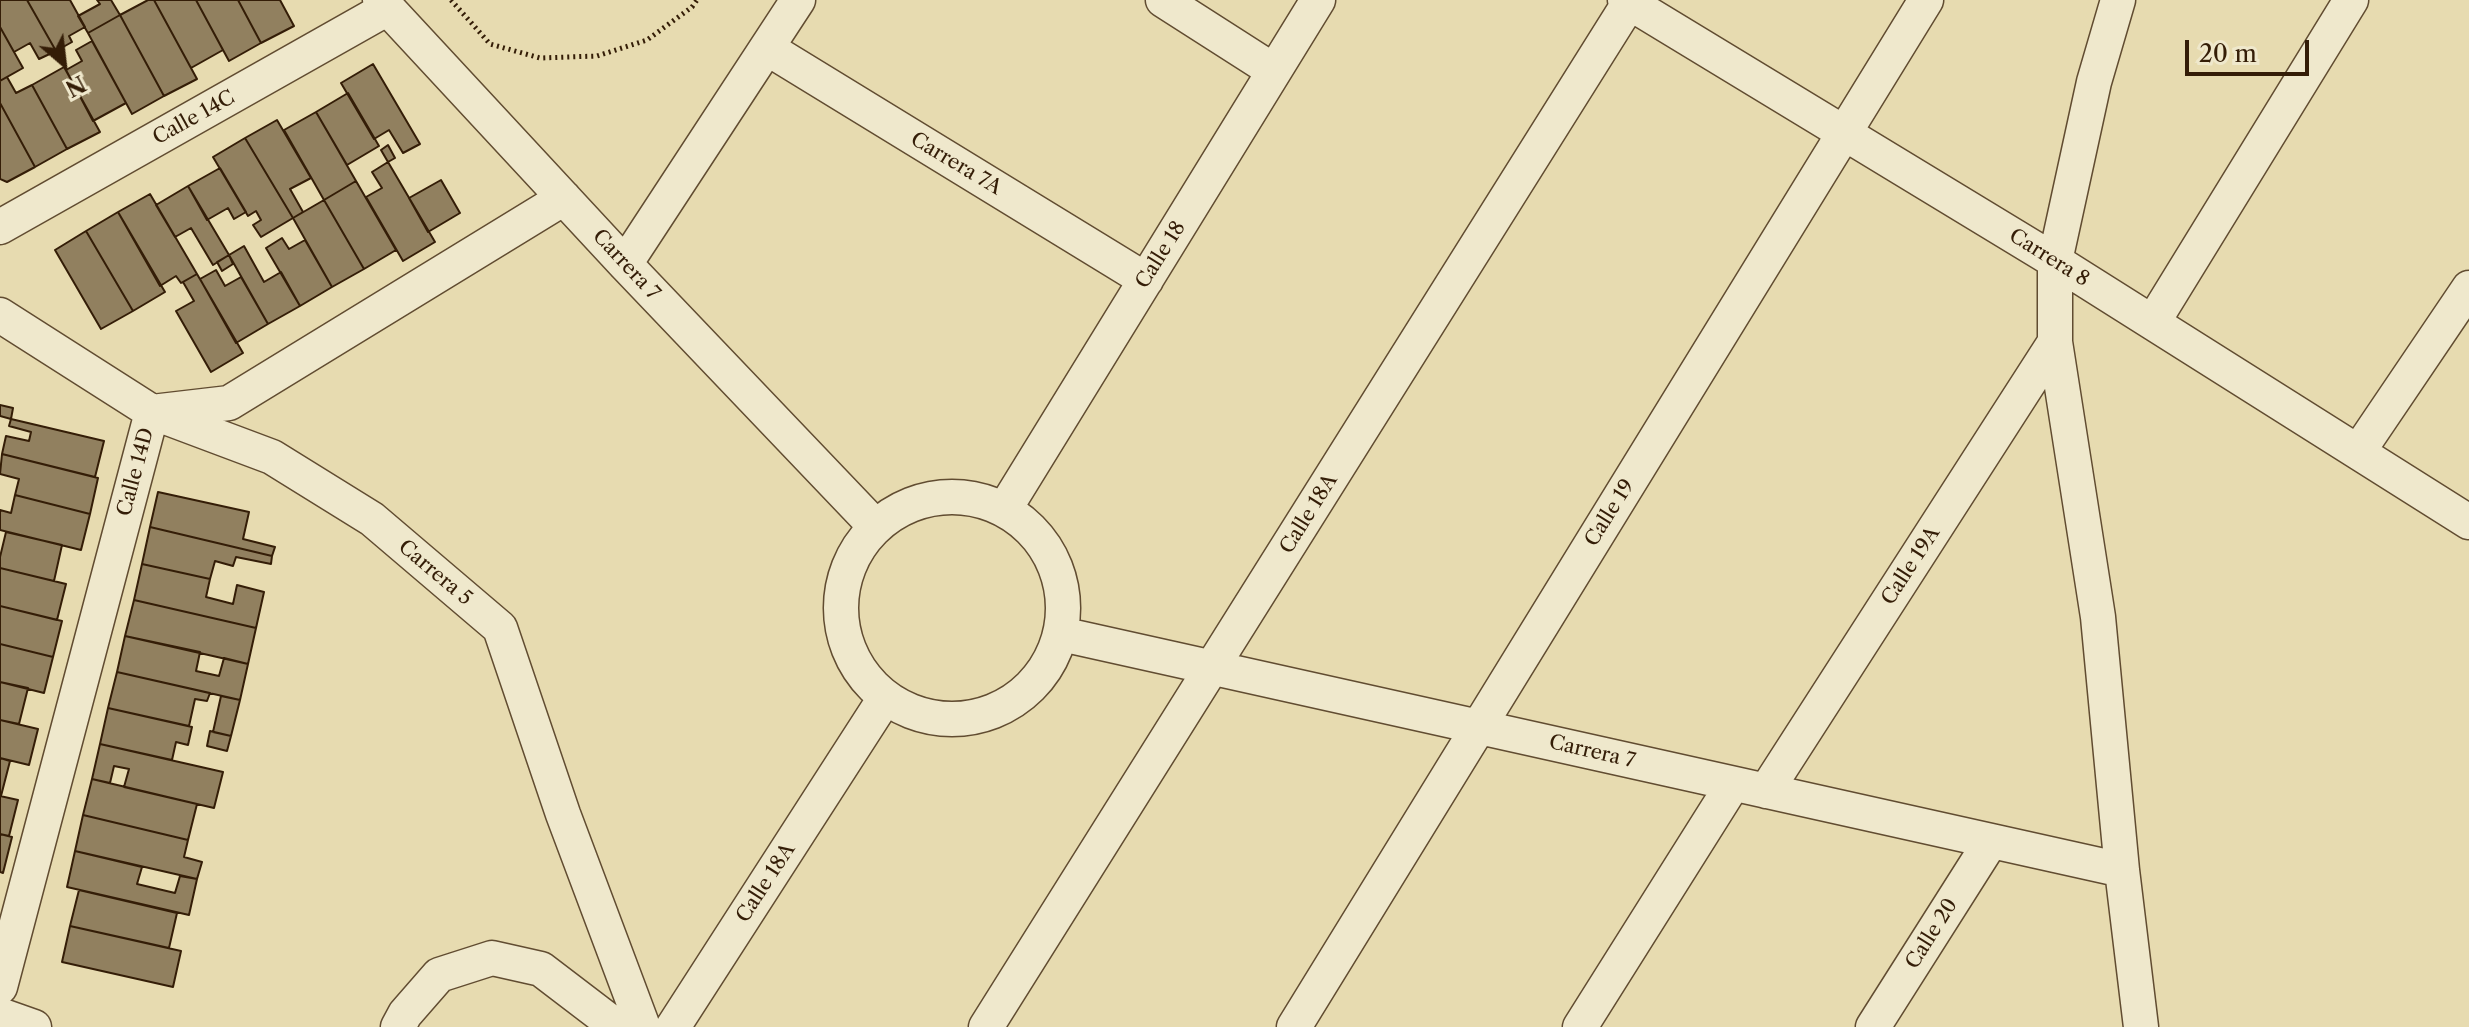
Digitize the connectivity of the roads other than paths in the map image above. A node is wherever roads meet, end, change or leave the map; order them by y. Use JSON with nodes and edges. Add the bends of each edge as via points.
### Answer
{"nodes":[{"id":1,"x":798,"y":0,"type":"edge"},
{"id":2,"x":1163,"y":0,"type":"edge"},
{"id":3,"x":1318,"y":0,"type":"edge"},
{"id":4,"x":1926,"y":0,"type":"edge"},
{"id":5,"x":2118,"y":0,"type":"edge"},
{"id":6,"x":2351,"y":0,"type":"edge"},
{"id":7,"x":1628,"y":1,"type":"edge"},
{"id":8,"x":384,"y":4,"type":"edge"},
{"id":9,"x":767,"y":48,"type":"junction"},
{"id":10,"x":1274,"y":71,"type":"junction"},
{"id":11,"x":1845,"y":132,"type":"junction"},
{"id":12,"x":564,"y":198,"type":"junction"},
{"id":13,"x":0,"y":227,"type":"edge"},
{"id":14,"x":2055,"y":261,"type":"junction"},
{"id":15,"x":625,"y":264,"type":"junction"},
{"id":16,"x":1146,"y":280,"type":"junction"},
{"id":17,"x":2469,"y":288,"type":"edge"},
{"id":18,"x":0,"y":315,"type":"edge"},
{"id":19,"x":2153,"y":322,"type":"junction"},
{"id":20,"x":2055,"y":342,"type":"junction"},
{"id":21,"x":152,"y":412,"type":"junction"},
{"id":22,"x":2358,"y":452,"type":"junction"},
{"id":23,"x":1004,"y":510,"type":"junction"},
{"id":24,"x":2469,"y":522,"type":"edge"},
{"id":25,"x":876,"y":527,"type":"junction"},
{"id":26,"x":1061,"y":634,"type":"junction"},
{"id":27,"x":1212,"y":668,"type":"junction"},
{"id":28,"x":885,"y":698,"type":"junction"},
{"id":29,"x":1479,"y":727,"type":"junction"},
{"id":30,"x":1733,"y":784,"type":"junction"},
{"id":31,"x":1766,"y":791,"type":"junction"},
{"id":32,"x":1991,"y":841,"type":"junction"},
{"id":33,"x":2122,"y":870,"type":"junction"},
{"id":34,"x":0,"y":987,"type":"edge"},
{"id":35,"x":0,"y":1015,"type":"edge"},
{"id":36,"x":34,"y":1027,"type":"edge"},
{"id":37,"x":398,"y":1027,"type":"edge"},
{"id":38,"x":617,"y":1027,"type":"edge"},
{"id":39,"x":643,"y":1027,"type":"edge"},
{"id":40,"x":673,"y":1027,"type":"edge"},
{"id":41,"x":986,"y":1027,"type":"edge"},
{"id":42,"x":1294,"y":1027,"type":"edge"},
{"id":43,"x":1580,"y":1027,"type":"edge"},
{"id":44,"x":1873,"y":1027,"type":"edge"},
{"id":45,"x":2141,"y":1027,"type":"edge"}],
"edges":[{"from":1,"to":9,"type":"street"},
{"from":2,"to":10,"type":"street"},
{"from":3,"to":10,"type":"street","name":"Calle 18"},
{"from":4,"to":11,"type":"street","name":"Calle 19"},
{"from":5,"to":14,"type":"street","via":[[2094,82]]},
{"from":6,"to":19,"type":"street"},
{"from":7,"to":11,"type":"street","name":"Carrera 8"},
{"from":7,"to":27,"type":"street","name":"Calle 18A"},
{"from":8,"to":12,"type":"street","name":"Carrera 7"},
{"from":8,"to":13,"type":"street","name":"Calle 14C"},
{"from":9,"to":15,"type":"street"},
{"from":9,"to":16,"type":"street","name":"Carrera 7A"},
{"from":10,"to":16,"type":"street","name":"Calle 18"},
{"from":11,"to":14,"type":"street","name":"Carrera 8"},
{"from":11,"to":29,"type":"street","name":"Calle 19"},
{"from":12,"to":15,"type":"street","name":"Carrera 7"},
{"from":12,"to":21,"type":"street","name":"Calle 14D","via":[[229,403]]},
{"from":14,"to":19,"type":"street","name":"Carrera 8"},
{"from":14,"to":20,"type":"street"},
{"from":15,"to":25,"type":"street","name":"Carrera 7"},
{"from":16,"to":23,"type":"street","name":"Calle 18"},
{"from":17,"to":22,"type":"street"},
{"from":18,"to":21,"type":"street","name":"Carrera 5"},
{"from":19,"to":22,"type":"street","name":"Carrera 8"},
{"from":20,"to":31,"type":"street","name":"Calle 19A"},
{"from":20,"to":33,"type":"street","via":[[2098,617]]},
{"from":21,"to":34,"type":"street","name":"Calle 14D"},
{"from":21,"to":39,"type":"street","name":"Carrera 5","via":[[272,457],[372,519],[500,628]]},
{"from":22,"to":24,"type":"street","name":"Carrera 8"},
{"from":23,"to":25,"type":"street","via":[[960,497],[937,499],[915,503]]},
{"from":23,"to":26,"type":"street","via":[[1024,523],[1054,562],[1061,585]]},
{"from":25,"to":28,"type":"street","via":[[858,549],[840,601],[850,655]]},
{"from":26,"to":27,"type":"street","name":"Carrera 7"},
{"from":26,"to":28,"type":"street","via":[[1035,682],[990,713],[936,719]]},
{"from":27,"to":29,"type":"street","name":"Carrera 7"},
{"from":27,"to":41,"type":"street","name":"Calle 18A"},
{"from":28,"to":40,"type":"street","name":"Calle 18A"},
{"from":29,"to":30,"type":"street","name":"Carrera 7"},
{"from":29,"to":42,"type":"street","name":"Calle 19"},
{"from":30,"to":31,"type":"street","name":"Carrera 7"},
{"from":30,"to":43,"type":"street"},
{"from":31,"to":32,"type":"street","name":"Carrera 7"},
{"from":32,"to":33,"type":"street","name":"Carrera 7"},
{"from":32,"to":44,"type":"street","name":"Calle 20"},
{"from":33,"to":45,"type":"street"},
{"from":35,"to":36,"type":"street"},
{"from":37,"to":38,"type":"street","via":[[439,975],[492,958],[541,969]]}]}
